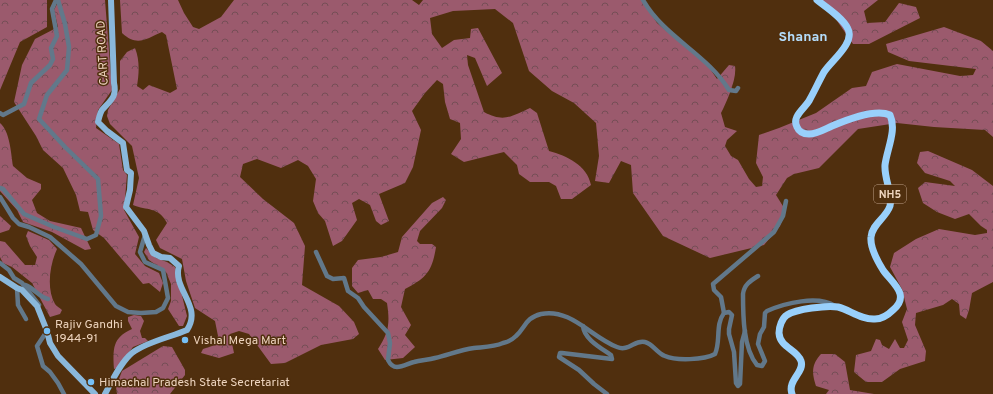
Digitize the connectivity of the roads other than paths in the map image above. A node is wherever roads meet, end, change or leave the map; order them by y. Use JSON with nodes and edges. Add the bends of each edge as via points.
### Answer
{"nodes":[{"id":1,"x":57,"y":0,"type":"edge"},
{"id":2,"x":111,"y":0,"type":"edge"},
{"id":3,"x":643,"y":0,"type":"edge"},
{"id":4,"x":816,"y":0,"type":"edge"},
{"id":5,"x":738,"y":88,"type":"dead end"},
{"id":6,"x":0,"y":113,"type":"edge"},
{"id":7,"x":0,"y":188,"type":"edge"},
{"id":8,"x":0,"y":197,"type":"edge"},
{"id":9,"x":786,"y":202,"type":"dead end"},
{"id":10,"x":146,"y":235,"type":"junction"},
{"id":11,"x":316,"y":252,"type":"dead end"},
{"id":12,"x":0,"y":263,"type":"edge"},
{"id":13,"x":758,"y":276,"type":"dead end"},
{"id":14,"x":0,"y":278,"type":"edge"},
{"id":15,"x":24,"y":284,"type":"junction"},
{"id":16,"x":17,"y":288,"type":"junction"},
{"id":17,"x":48,"y":299,"type":"dead end"},
{"id":18,"x":836,"y":307,"type":"junction"},
{"id":19,"x":724,"y":313,"type":"junction"},
{"id":20,"x":40,"y":314,"type":"junction"},
{"id":21,"x":26,"y":319,"type":"dead end"},
{"id":22,"x":583,"y":326,"type":"junction"},
{"id":23,"x":47,"y":331,"type":"junction"},
{"id":24,"x":745,"y":331,"type":"junction"},
{"id":25,"x":64,"y":394,"type":"edge"},
{"id":26,"x":95,"y":394,"type":"edge"},
{"id":27,"x":105,"y":394,"type":"edge"},
{"id":28,"x":607,"y":394,"type":"edge"},
{"id":29,"x":792,"y":394,"type":"edge"}],
"edges":[{"from":1,"to":6,"type":"street","via":[[52,9],[57,36],[51,48],[53,59],[50,66],[31,83],[24,104],[2,115]]},
{"from":1,"to":7,"type":"street","via":[[69,47],[67,70],[47,95],[38,119],[98,179],[101,216],[96,235],[87,240],[24,214],[4,189]]},
{"from":2,"to":10,"type":"main road","name":"CART ROAD","via":[[116,91],[112,100],[101,111],[98,122],[123,143],[127,170],[130,173],[126,207]]},
{"from":3,"to":5,"type":"street","via":[[663,26],[715,70],[729,90],[736,91]]},
{"from":4,"to":18,"type":"highway","number":"NH5","via":[[843,23],[848,29],[849,36],[846,44],[825,70],[810,99],[797,115],[797,128],[801,133],[810,134],[857,117],[884,112],[890,115],[893,121],[885,173],[890,205],[871,237],[882,269],[897,285],[900,300],[895,309],[875,320],[862,318]]},
{"from":8,"to":10,"type":"street","via":[[19,224],[50,237],[80,264],[116,306],[128,312],[156,312],[163,308],[168,298],[163,270],[145,262],[140,252]]},
{"from":9,"to":19,"type":"street","via":[[783,216],[774,232],[713,284],[714,290],[720,296]]},
{"from":10,"to":27,"type":"main road","name":"CART ROAD","via":[[153,253],[170,258],[179,266],[180,283],[193,312],[191,324],[187,330],[132,353],[112,378]]},
{"from":11,"to":22,"type":"street","via":[[327,276],[333,279],[344,278],[348,291],[358,298],[388,333],[388,360],[396,367],[463,350],[503,344],[517,335],[527,321],[538,315],[556,313]]},
{"from":12,"to":15,"type":"street","via":[[14,278]]},
{"from":13,"to":24,"type":"street","via":[[744,288]]},
{"from":14,"to":16,"type":"main road"},
{"from":15,"to":17,"type":"street"},
{"from":15,"to":20,"type":"street","via":[[41,307]]},
{"from":16,"to":20,"type":"main road","via":[[37,306]]},
{"from":16,"to":21,"type":"street","via":[[18,305]]},
{"from":18,"to":24,"type":"street","via":[[824,301],[801,302],[765,313],[764,327],[758,339],[765,361],[762,366],[756,364]]},
{"from":18,"to":29,"type":"highway","number":"NH5","via":[[794,312],[786,315],[781,323],[781,340],[801,360],[800,369],[791,386]]},
{"from":19,"to":22,"type":"street","via":[[719,323],[718,348],[715,354],[705,358],[665,356],[644,341],[629,348],[618,348]]},
{"from":19,"to":24,"type":"street","via":[[729,312],[732,316],[729,334],[738,386]]},
{"from":20,"to":23,"type":"main road"},
{"from":22,"to":28,"type":"street","via":[[586,335],[612,358],[565,353],[560,353],[559,356]]},
{"from":23,"to":25,"type":"street","via":[[37,346],[39,355],[43,366]]},
{"from":23,"to":26,"type":"main road","via":[[50,343],[58,356]]}]}
